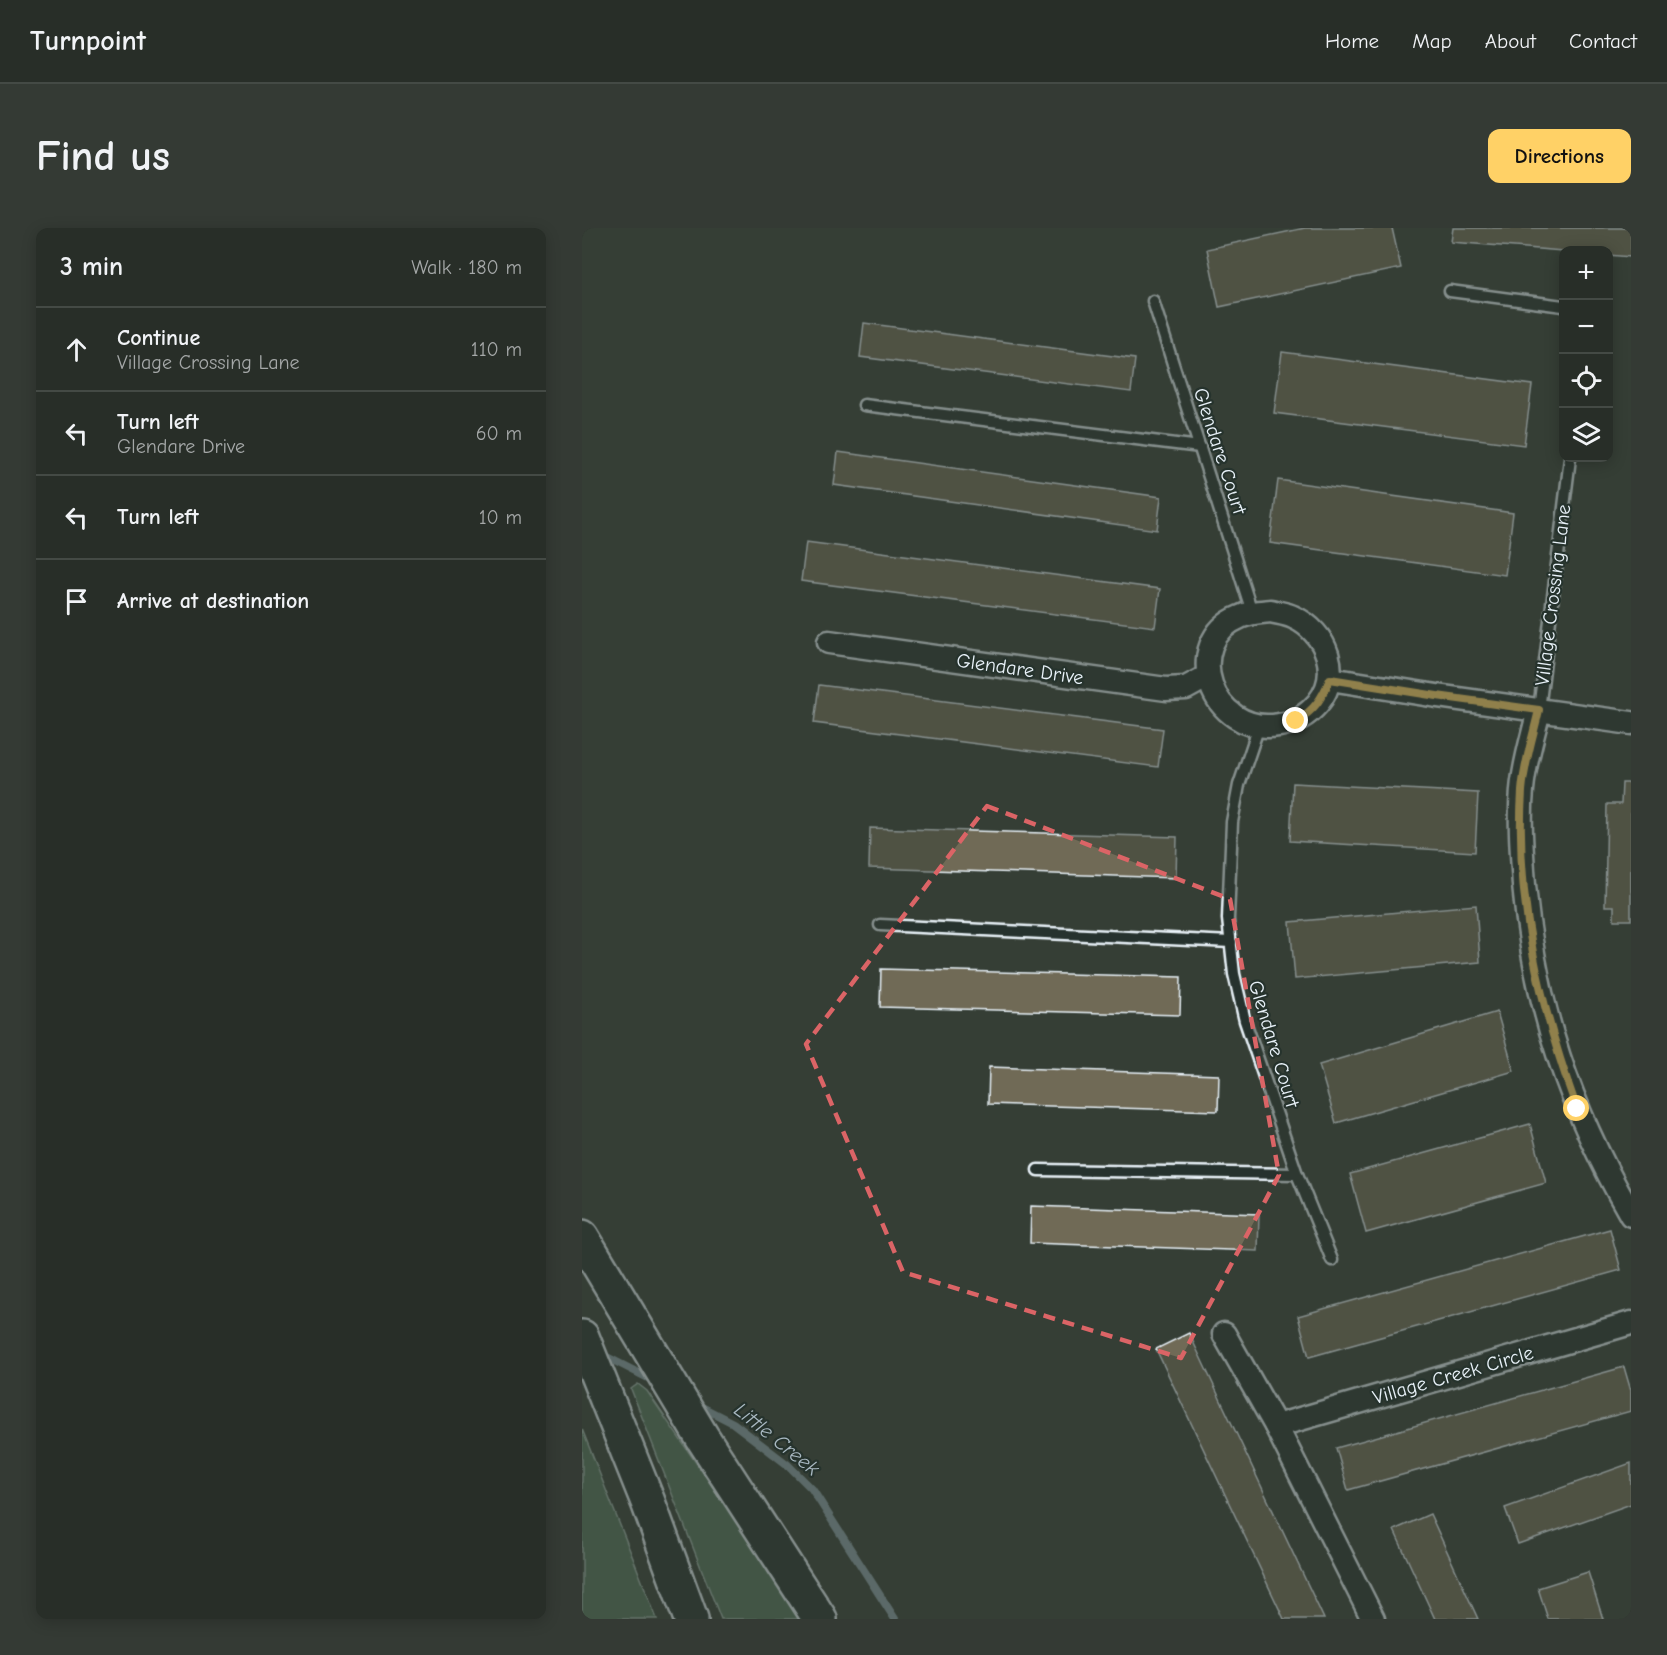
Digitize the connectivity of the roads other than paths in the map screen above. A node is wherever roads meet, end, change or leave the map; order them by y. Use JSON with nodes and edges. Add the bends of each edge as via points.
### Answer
{"nodes":[{"id":1,"x":1450,"y":291,"type":"dead end"},
{"id":2,"x":1153,"y":301,"type":"dead end"},
{"id":3,"x":1559,"y":305,"type":"edge"},
{"id":4,"x":864,"y":405,"type":"dead end"},
{"id":5,"x":1200,"y":447,"type":"junction"},
{"id":6,"x":1570,"y":462,"type":"edge"},
{"id":7,"x":1252,"y":612,"type":"junction"},
{"id":8,"x":829,"y":642,"type":"dead end"},
{"id":9,"x":1208,"y":676,"type":"junction"},
{"id":10,"x":1330,"y":679,"type":"junction"},
{"id":11,"x":1539,"y":710,"type":"junction"},
{"id":12,"x":1631,"y":723,"type":"edge"},
{"id":13,"x":1259,"y":726,"type":"junction"},
{"id":14,"x":880,"y":925,"type":"dead end"},
{"id":15,"x":1231,"y":942,"type":"junction"},
{"id":16,"x":1038,"y":1170,"type":"dead end"},
{"id":17,"x":1297,"y":1174,"type":"junction"},
{"id":18,"x":1631,"y":1215,"type":"edge"},
{"id":19,"x":582,"y":1237,"type":"edge"},
{"id":20,"x":1332,"y":1260,"type":"dead end"},
{"id":21,"x":1631,"y":1323,"type":"edge"},
{"id":22,"x":1224,"y":1334,"type":"dead end"},
{"id":23,"x":582,"y":1337,"type":"edge"},
{"id":24,"x":1276,"y":1426,"type":"junction"},
{"id":25,"x":691,"y":1619,"type":"edge"},
{"id":26,"x":820,"y":1619,"type":"edge"},
{"id":27,"x":1373,"y":1619,"type":"edge"}],
"edges":[{"from":1,"to":3,"type":"lane"},
{"from":2,"to":5,"type":"lane","name":"Glendare Court"},
{"from":4,"to":5,"type":"lane"},
{"from":5,"to":7,"type":"lane","name":"Glendare Court"},
{"from":6,"to":11,"type":"lane","name":"Village Crossing Lane"},
{"from":7,"to":9,"type":"street","via":[[1238,617],[1220,632],[1210,652]]},
{"from":7,"to":10,"type":"street","via":[[1271,611],[1293,617],[1312,630],[1330,659]]},
{"from":8,"to":9,"type":"street","name":"Glendare Drive","via":[[1166,689],[1186,688]]},
{"from":9,"to":13,"type":"street","via":[[1222,706],[1240,720]]},
{"from":10,"to":11,"type":"street"},
{"from":10,"to":13,"type":"street","via":[[1322,699],[1306,715],[1285,724]]},
{"from":11,"to":12,"type":"street"},
{"from":11,"to":18,"type":"street","name":"Village Crossing Lane","via":[[1522,789],[1527,919],[1538,984],[1577,1109]]},
{"from":13,"to":15,"type":"lane","name":"Glendare Court","via":[[1239,785],[1232,822],[1228,919]]},
{"from":14,"to":15,"type":"lane"},
{"from":15,"to":17,"type":"lane","name":"Glendare Court","via":[[1245,1021]]},
{"from":16,"to":17,"type":"lane"},
{"from":17,"to":20,"type":"lane","name":"Glendare Court"},
{"from":19,"to":26,"type":"highway","via":[[702,1437]]},
{"from":21,"to":24,"type":"street","name":"Village Creek Circle"},
{"from":22,"to":24,"type":"street"},
{"from":23,"to":25,"type":"highway"},
{"from":24,"to":27,"type":"street"}]}
